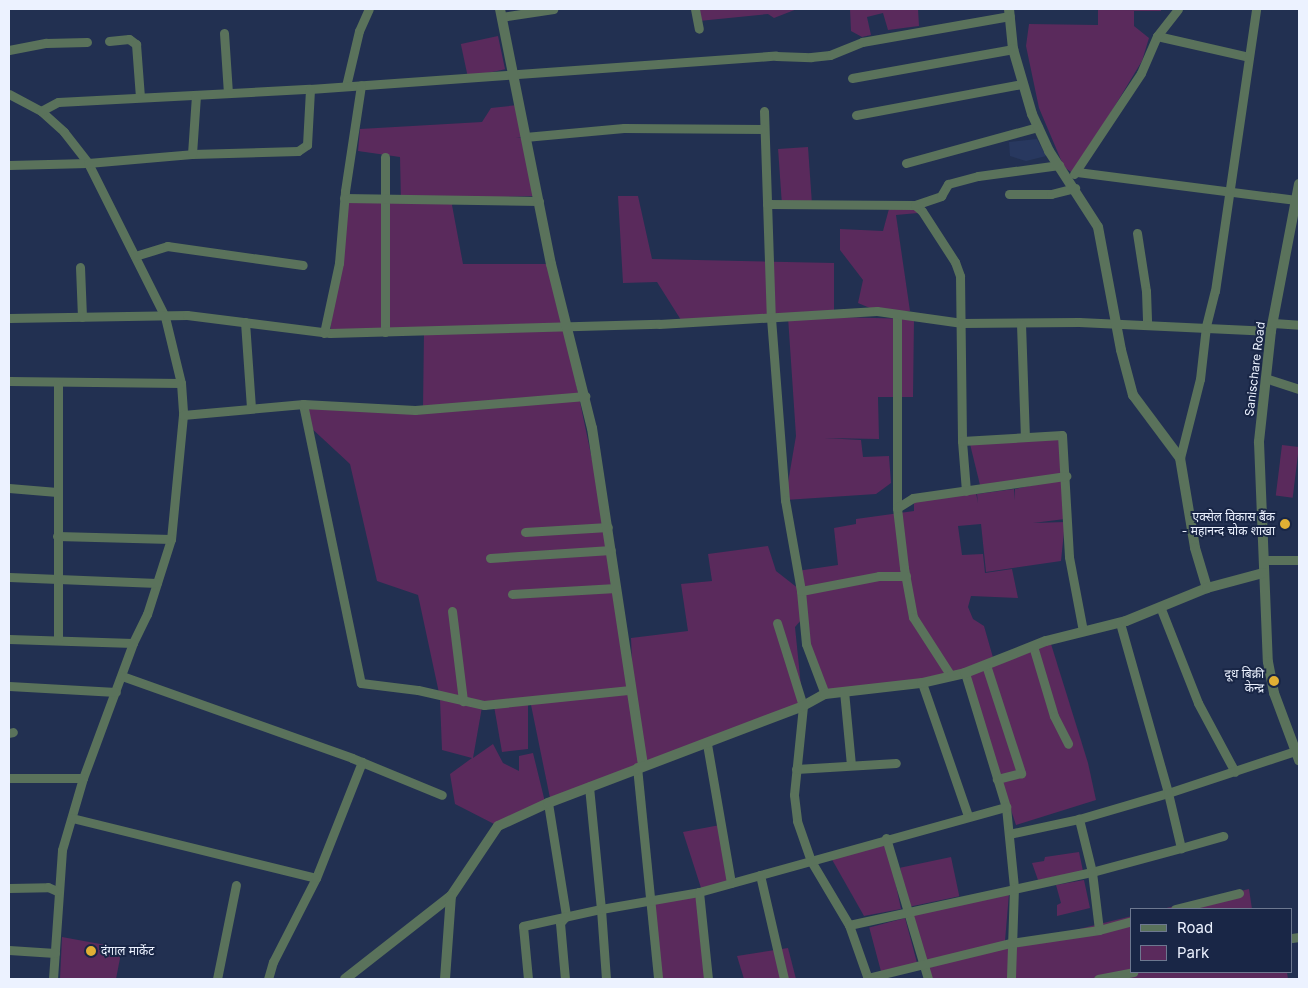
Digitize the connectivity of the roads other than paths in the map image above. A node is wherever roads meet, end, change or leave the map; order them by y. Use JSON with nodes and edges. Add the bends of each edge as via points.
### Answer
{"nodes":[{"id":1,"x":369,"y":9,"type":"edge"},
{"id":2,"x":553,"y":9,"type":"edge"},
{"id":3,"x":695,"y":9,"type":"edge"},
{"id":4,"x":1178,"y":9,"type":"edge"},
{"id":5,"x":1256,"y":9,"type":"edge"},
{"id":6,"x":1009,"y":12,"type":"edge"},
{"id":7,"x":500,"y":13,"type":"edge"},
{"id":8,"x":700,"y":29,"type":"dead end"},
{"id":9,"x":224,"y":33,"type":"dead end"},
{"id":10,"x":1157,"y":36,"type":"junction"},
{"id":11,"x":109,"y":41,"type":"dead end"},
{"id":12,"x":87,"y":42,"type":"dead end"},
{"id":13,"x":1014,"y":49,"type":"junction"},
{"id":14,"x":9,"y":50,"type":"edge"},
{"id":15,"x":1249,"y":58,"type":"junction"},
{"id":16,"x":512,"y":74,"type":"junction"},
{"id":17,"x":852,"y":78,"type":"dead end"},
{"id":18,"x":1022,"y":84,"type":"junction"},
{"id":19,"x":360,"y":85,"type":"junction"},
{"id":20,"x":346,"y":86,"type":"junction"},
{"id":21,"x":310,"y":89,"type":"junction"},
{"id":22,"x":9,"y":94,"type":"edge"},
{"id":23,"x":196,"y":94,"type":"junction"},
{"id":24,"x":228,"y":94,"type":"junction"},
{"id":25,"x":140,"y":97,"type":"junction"},
{"id":26,"x":41,"y":111,"type":"junction"},
{"id":27,"x":764,"y":111,"type":"dead end"},
{"id":28,"x":856,"y":115,"type":"dead end"},
{"id":29,"x":1038,"y":127,"type":"junction"},
{"id":30,"x":763,"y":129,"type":"junction"},
{"id":31,"x":525,"y":137,"type":"junction"},
{"id":32,"x":192,"y":154,"type":"junction"},
{"id":33,"x":385,"y":157,"type":"dead end"},
{"id":34,"x":88,"y":163,"type":"junction"},
{"id":35,"x":906,"y":163,"type":"dead end"},
{"id":36,"x":9,"y":165,"type":"edge"},
{"id":37,"x":1059,"y":165,"type":"junction"},
{"id":38,"x":1077,"y":172,"type":"junction"},
{"id":39,"x":1072,"y":184,"type":"junction"},
{"id":40,"x":1299,"y":184,"type":"edge"},
{"id":41,"x":1230,"y":192,"type":"junction"},
{"id":42,"x":1009,"y":194,"type":"dead end"},
{"id":43,"x":344,"y":198,"type":"junction"},
{"id":44,"x":384,"y":198,"type":"junction"},
{"id":45,"x":1296,"y":200,"type":"junction"},
{"id":46,"x":539,"y":201,"type":"junction"},
{"id":47,"x":767,"y":204,"type":"junction"},
{"id":48,"x":915,"y":205,"type":"junction"},
{"id":49,"x":1137,"y":233,"type":"dead end"},
{"id":50,"x":135,"y":256,"type":"junction"},
{"id":51,"x":303,"y":265,"type":"dead end"},
{"id":52,"x":80,"y":266,"type":"dead end"},
{"id":53,"x":897,"y":315,"type":"junction"},
{"id":54,"x":82,"y":317,"type":"junction"},
{"id":55,"x":165,"y":317,"type":"junction"},
{"id":56,"x":9,"y":318,"type":"edge"},
{"id":57,"x":771,"y":318,"type":"junction"},
{"id":58,"x":245,"y":322,"type":"junction"},
{"id":59,"x":962,"y":323,"type":"junction"},
{"id":60,"x":1116,"y":323,"type":"junction"},
{"id":61,"x":1021,"y":324,"type":"junction"},
{"id":62,"x":1147,"y":324,"type":"junction"},
{"id":63,"x":1299,"y":324,"type":"edge"},
{"id":64,"x":569,"y":326,"type":"junction"},
{"id":65,"x":1206,"y":326,"type":"junction"},
{"id":66,"x":1272,"y":327,"type":"junction"},
{"id":67,"x":385,"y":332,"type":"junction"},
{"id":68,"x":324,"y":333,"type":"junction"},
{"id":69,"x":1265,"y":378,"type":"junction"},
{"id":70,"x":9,"y":381,"type":"edge"},
{"id":71,"x":58,"y":383,"type":"junction"},
{"id":72,"x":181,"y":383,"type":"junction"},
{"id":73,"x":1299,"y":389,"type":"edge"},
{"id":74,"x":584,"y":396,"type":"junction"},
{"id":75,"x":303,"y":404,"type":"junction"},
{"id":76,"x":251,"y":408,"type":"junction"},
{"id":77,"x":183,"y":415,"type":"junction"},
{"id":78,"x":1025,"y":436,"type":"junction"},
{"id":79,"x":962,"y":441,"type":"junction"},
{"id":80,"x":1180,"y":458,"type":"junction"},
{"id":81,"x":1066,"y":476,"type":"junction"},
{"id":82,"x":9,"y":488,"type":"edge"},
{"id":83,"x":966,"y":491,"type":"junction"},
{"id":84,"x":57,"y":492,"type":"junction"},
{"id":85,"x":897,"y":508,"type":"junction"},
{"id":86,"x":608,"y":527,"type":"junction"},
{"id":87,"x":525,"y":532,"type":"dead end"},
{"id":88,"x":57,"y":536,"type":"junction"},
{"id":89,"x":172,"y":539,"type":"junction"},
{"id":90,"x":611,"y":550,"type":"junction"},
{"id":91,"x":490,"y":558,"type":"dead end"},
{"id":92,"x":1263,"y":560,"type":"junction"},
{"id":93,"x":1299,"y":560,"type":"edge"},
{"id":94,"x":1263,"y":573,"type":"junction"},
{"id":95,"x":906,"y":576,"type":"junction"},
{"id":96,"x":9,"y":577,"type":"edge"},
{"id":97,"x":56,"y":580,"type":"junction"},
{"id":98,"x":157,"y":583,"type":"junction"},
{"id":99,"x":616,"y":588,"type":"junction"},
{"id":100,"x":1207,"y":588,"type":"junction"},
{"id":101,"x":801,"y":592,"type":"junction"},
{"id":102,"x":512,"y":594,"type":"dead end"},
{"id":103,"x":1160,"y":609,"type":"junction"},
{"id":104,"x":452,"y":611,"type":"dead end"},
{"id":105,"x":1120,"y":622,"type":"junction"},
{"id":106,"x":777,"y":623,"type":"dead end"},
{"id":107,"x":1083,"y":631,"type":"junction"},
{"id":108,"x":9,"y":639,"type":"edge"},
{"id":109,"x":58,"y":640,"type":"junction"},
{"id":110,"x":133,"y":643,"type":"junction"},
{"id":111,"x":1033,"y":646,"type":"junction"},
{"id":112,"x":986,"y":665,"type":"junction"},
{"id":113,"x":965,"y":673,"type":"junction"},
{"id":114,"x":122,"y":676,"type":"junction"},
{"id":115,"x":951,"y":676,"type":"junction"},
{"id":116,"x":922,"y":683,"type":"junction"},
{"id":117,"x":9,"y":686,"type":"edge"},
{"id":118,"x":630,"y":690,"type":"junction"},
{"id":119,"x":844,"y":691,"type":"junction"},
{"id":120,"x":116,"y":692,"type":"junction"},
{"id":121,"x":825,"y":694,"type":"junction"},
{"id":122,"x":464,"y":701,"type":"junction"},
{"id":123,"x":804,"y":706,"type":"junction"},
{"id":124,"x":707,"y":744,"type":"junction"},
{"id":125,"x":1068,"y":744,"type":"dead end"},
{"id":126,"x":1297,"y":755,"type":"edge"},
{"id":127,"x":362,"y":762,"type":"junction"},
{"id":128,"x":896,"y":763,"type":"dead end"},
{"id":129,"x":851,"y":764,"type":"junction"},
{"id":130,"x":640,"y":766,"type":"junction"},
{"id":131,"x":796,"y":769,"type":"junction"},
{"id":132,"x":1235,"y":772,"type":"junction"},
{"id":133,"x":9,"y":778,"type":"edge"},
{"id":134,"x":83,"y":778,"type":"junction"},
{"id":135,"x":998,"y":779,"type":"junction"},
{"id":136,"x":589,"y":787,"type":"junction"},
{"id":137,"x":1168,"y":793,"type":"junction"},
{"id":138,"x":442,"y":795,"type":"dead end"},
{"id":139,"x":548,"y":803,"type":"junction"},
{"id":140,"x":1006,"y":807,"type":"junction"},
{"id":141,"x":968,"y":816,"type":"junction"},
{"id":142,"x":72,"y":818,"type":"junction"},
{"id":143,"x":1079,"y":819,"type":"junction"},
{"id":144,"x":1009,"y":834,"type":"junction"},
{"id":145,"x":1223,"y":836,"type":"dead end"},
{"id":146,"x":886,"y":838,"type":"junction"},
{"id":147,"x":1181,"y":848,"type":"junction"},
{"id":148,"x":812,"y":861,"type":"junction"},
{"id":149,"x":1092,"y":872,"type":"junction"},
{"id":150,"x":760,"y":875,"type":"junction"},
{"id":151,"x":316,"y":878,"type":"junction"},
{"id":152,"x":731,"y":883,"type":"junction"},
{"id":153,"x":236,"y":885,"type":"dead end"},
{"id":154,"x":1014,"y":887,"type":"junction"},
{"id":155,"x":9,"y":888,"type":"edge"},
{"id":156,"x":57,"y":891,"type":"junction"},
{"id":157,"x":699,"y":892,"type":"junction"},
{"id":158,"x":1240,"y":893,"type":"dead end"},
{"id":159,"x":451,"y":896,"type":"junction"},
{"id":160,"x":650,"y":902,"type":"junction"},
{"id":161,"x":1179,"y":908,"type":"edge"},
{"id":162,"x":601,"y":909,"type":"junction"},
{"id":163,"x":908,"y":912,"type":"junction"},
{"id":164,"x":566,"y":916,"type":"junction"},
{"id":165,"x":1130,"y":922,"type":"edge"},
{"id":166,"x":850,"y":925,"type":"junction"},
{"id":167,"x":1099,"y":930,"type":"junction"},
{"id":168,"x":1011,"y":943,"type":"junction"},
{"id":169,"x":9,"y":950,"type":"edge"},
{"id":170,"x":55,"y":953,"type":"junction"},
{"id":171,"x":923,"y":962,"type":"junction"},
{"id":172,"x":1130,"y":973,"type":"edge"},
{"id":173,"x":868,"y":978,"type":"edge"},
{"id":174,"x":53,"y":979,"type":"edge"},
{"id":175,"x":217,"y":979,"type":"edge"},
{"id":176,"x":268,"y":979,"type":"edge"},
{"id":177,"x":345,"y":979,"type":"edge"},
{"id":178,"x":446,"y":979,"type":"edge"},
{"id":179,"x":528,"y":979,"type":"edge"},
{"id":180,"x":565,"y":979,"type":"edge"},
{"id":181,"x":606,"y":979,"type":"edge"},
{"id":182,"x":658,"y":979,"type":"edge"},
{"id":183,"x":708,"y":979,"type":"edge"},
{"id":184,"x":784,"y":979,"type":"edge"},
{"id":185,"x":928,"y":979,"type":"edge"},
{"id":186,"x":1011,"y":979,"type":"edge"},
{"id":187,"x":1098,"y":979,"type":"edge"}],
"edges":[{"from":1,"to":20,"type":"street","via":[[359,31]]},
{"from":2,"to":7,"type":"street"},
{"from":3,"to":8,"type":"street"},
{"from":4,"to":10,"type":"street"},
{"from":5,"to":15,"type":"street"},
{"from":6,"to":13,"type":"street"},
{"from":6,"to":16,"type":"street","via":[[862,42],[820,56],[776,56]]},
{"from":7,"to":16,"type":"street"},
{"from":9,"to":24,"type":"street"},
{"from":10,"to":15,"type":"street"},
{"from":10,"to":38,"type":"street","via":[[1141,72]]},
{"from":11,"to":25,"type":"street","via":[[129,39],[136,44]]},
{"from":12,"to":14,"type":"street","via":[[46,43]]},
{"from":13,"to":17,"type":"street"},
{"from":13,"to":18,"type":"street"},
{"from":15,"to":41,"type":"street"},
{"from":16,"to":19,"type":"street"},
{"from":16,"to":31,"type":"street"},
{"from":18,"to":28,"type":"street"},
{"from":18,"to":29,"type":"street"},
{"from":19,"to":20,"type":"street"},
{"from":19,"to":43,"type":"street"},
{"from":20,"to":21,"type":"street"},
{"from":21,"to":24,"type":"street"},
{"from":21,"to":32,"type":"street","via":[[307,145],[298,151]]},
{"from":22,"to":26,"type":"street"},
{"from":23,"to":24,"type":"street"},
{"from":23,"to":25,"type":"street"},
{"from":23,"to":32,"type":"street"},
{"from":25,"to":26,"type":"street","via":[[58,102]]},
{"from":26,"to":34,"type":"street","via":[[64,132]]},
{"from":27,"to":30,"type":"street"},
{"from":29,"to":35,"type":"street"},
{"from":29,"to":37,"type":"street"},
{"from":30,"to":31,"type":"street","via":[[624,128]]},
{"from":30,"to":47,"type":"street"},
{"from":31,"to":46,"type":"street"},
{"from":32,"to":34,"type":"street"},
{"from":33,"to":44,"type":"street"},
{"from":34,"to":36,"type":"street"},
{"from":34,"to":50,"type":"street"},
{"from":37,"to":39,"type":"street"},
{"from":37,"to":48,"type":"street","via":[[1006,171],[955,182],[948,184],[941,196]]},
{"from":38,"to":39,"type":"street"},
{"from":38,"to":41,"type":"street"},
{"from":39,"to":42,"type":"street","via":[[1051,194]]},
{"from":39,"to":60,"type":"street","via":[[1098,227]]},
{"from":40,"to":45,"type":"street","name":"Sanischare Road"},
{"from":41,"to":45,"type":"street"},
{"from":41,"to":65,"type":"street"},
{"from":43,"to":44,"type":"street"},
{"from":43,"to":68,"type":"street","via":[[339,263]]},
{"from":44,"to":46,"type":"street"},
{"from":44,"to":67,"type":"street"},
{"from":45,"to":66,"type":"street","name":"Sanischare Road"},
{"from":46,"to":64,"type":"street","via":[[551,264]]},
{"from":47,"to":48,"type":"street"},
{"from":47,"to":57,"type":"street"},
{"from":48,"to":59,"type":"street","via":[[955,262],[960,276]]},
{"from":49,"to":62,"type":"street","via":[[1146,290]]},
{"from":50,"to":51,"type":"street","via":[[167,246]]},
{"from":50,"to":55,"type":"street"},
{"from":52,"to":54,"type":"street"},
{"from":53,"to":57,"type":"street","via":[[877,311]]},
{"from":53,"to":59,"type":"street"},
{"from":53,"to":85,"type":"street"},
{"from":54,"to":55,"type":"street"},
{"from":54,"to":56,"type":"street"},
{"from":55,"to":58,"type":"street","via":[[187,315]]},
{"from":55,"to":72,"type":"street"},
{"from":57,"to":64,"type":"street"},
{"from":57,"to":101,"type":"street","via":[[785,500]]},
{"from":58,"to":68,"type":"street"},
{"from":58,"to":76,"type":"street"},
{"from":59,"to":61,"type":"street"},
{"from":59,"to":79,"type":"street"},
{"from":60,"to":61,"type":"street"},
{"from":60,"to":62,"type":"street"},
{"from":60,"to":80,"type":"street","via":[[1134,395]]},
{"from":61,"to":78,"type":"street"},
{"from":62,"to":65,"type":"street"},
{"from":63,"to":66,"type":"street"},
{"from":64,"to":67,"type":"street"},
{"from":64,"to":74,"type":"street"},
{"from":65,"to":66,"type":"street"},
{"from":65,"to":80,"type":"street","via":[[1200,379]]},
{"from":66,"to":69,"type":"street","name":"Sanischare Road"},
{"from":67,"to":68,"type":"street"},
{"from":69,"to":73,"type":"street"},
{"from":69,"to":92,"type":"street","name":"Sanischare Road","via":[[1259,442]]},
{"from":70,"to":71,"type":"street"},
{"from":71,"to":72,"type":"street"},
{"from":71,"to":84,"type":"street"},
{"from":72,"to":77,"type":"street"},
{"from":74,"to":75,"type":"street","via":[[415,410]]},
{"from":74,"to":86,"type":"street"},
{"from":75,"to":76,"type":"street"},
{"from":75,"to":122,"type":"street","via":[[361,682]]},
{"from":76,"to":77,"type":"street"},
{"from":77,"to":89,"type":"street"},
{"from":78,"to":79,"type":"street"},
{"from":78,"to":81,"type":"street","via":[[1062,436]]},
{"from":79,"to":83,"type":"street"},
{"from":80,"to":100,"type":"street","via":[[1195,548]]},
{"from":81,"to":83,"type":"street"},
{"from":81,"to":107,"type":"street","via":[[1069,557]]},
{"from":82,"to":84,"type":"street"},
{"from":83,"to":85,"type":"street","via":[[913,498]]},
{"from":84,"to":88,"type":"street"},
{"from":85,"to":95,"type":"street"},
{"from":86,"to":87,"type":"street"},
{"from":86,"to":90,"type":"street"},
{"from":88,"to":89,"type":"street"},
{"from":88,"to":97,"type":"street"},
{"from":89,"to":98,"type":"street"},
{"from":90,"to":91,"type":"street"},
{"from":90,"to":99,"type":"street"},
{"from":92,"to":93,"type":"street"},
{"from":92,"to":94,"type":"street","name":"Sanischare Road"},
{"from":94,"to":100,"type":"street"},
{"from":94,"to":126,"type":"street","name":"Sanischare Road","via":[[1268,662],[1274,693]]},
{"from":95,"to":101,"type":"street","via":[[879,576]]},
{"from":95,"to":115,"type":"street","via":[[913,617]]},
{"from":96,"to":97,"type":"street"},
{"from":97,"to":98,"type":"street"},
{"from":97,"to":109,"type":"street"},
{"from":98,"to":110,"type":"street"},
{"from":99,"to":102,"type":"street"},
{"from":99,"to":118,"type":"street"},
{"from":100,"to":103,"type":"street"},
{"from":101,"to":121,"type":"street","via":[[806,644]]},
{"from":103,"to":105,"type":"street"},
{"from":103,"to":132,"type":"street","via":[[1198,703]]},
{"from":104,"to":122,"type":"street"},
{"from":105,"to":107,"type":"street"},
{"from":105,"to":137,"type":"street"},
{"from":106,"to":123,"type":"street"},
{"from":107,"to":111,"type":"street"},
{"from":108,"to":109,"type":"street"},
{"from":109,"to":110,"type":"street"},
{"from":110,"to":114,"type":"street"},
{"from":111,"to":112,"type":"street"},
{"from":111,"to":125,"type":"street","via":[[1054,716]]},
{"from":112,"to":113,"type":"street"},
{"from":112,"to":135,"type":"street","via":[[1021,773]]},
{"from":113,"to":115,"type":"street"},
{"from":113,"to":135,"type":"street"},
{"from":114,"to":120,"type":"street"},
{"from":114,"to":127,"type":"street"},
{"from":115,"to":116,"type":"street"},
{"from":116,"to":119,"type":"street"},
{"from":116,"to":141,"type":"street"},
{"from":117,"to":120,"type":"street"},
{"from":118,"to":122,"type":"street","via":[[484,705]]},
{"from":118,"to":130,"type":"street"},
{"from":119,"to":121,"type":"street"},
{"from":119,"to":129,"type":"street"},
{"from":120,"to":134,"type":"street"},
{"from":121,"to":123,"type":"street"},
{"from":123,"to":124,"type":"street"},
{"from":123,"to":131,"type":"street"},
{"from":124,"to":130,"type":"street"},
{"from":124,"to":152,"type":"street"},
{"from":126,"to":132,"type":"street"},
{"from":127,"to":138,"type":"street"},
{"from":127,"to":151,"type":"street"},
{"from":128,"to":129,"type":"street"},
{"from":129,"to":131,"type":"street"},
{"from":130,"to":136,"type":"street"},
{"from":130,"to":160,"type":"street"},
{"from":131,"to":148,"type":"street","via":[[797,821]]},
{"from":132,"to":137,"type":"street"},
{"from":133,"to":134,"type":"street"},
{"from":134,"to":142,"type":"street"},
{"from":135,"to":140,"type":"street"},
{"from":136,"to":139,"type":"street"},
{"from":136,"to":162,"type":"street"},
{"from":137,"to":143,"type":"street"},
{"from":137,"to":147,"type":"street"},
{"from":139,"to":159,"type":"street","via":[[498,826]]},
{"from":139,"to":164,"type":"street"},
{"from":140,"to":141,"type":"street"},
{"from":140,"to":144,"type":"street"},
{"from":141,"to":146,"type":"street"},
{"from":142,"to":151,"type":"street"},
{"from":142,"to":156,"type":"street","via":[[62,850]]},
{"from":143,"to":144,"type":"street"},
{"from":143,"to":149,"type":"street"},
{"from":144,"to":154,"type":"street"},
{"from":145,"to":147,"type":"street"},
{"from":146,"to":148,"type":"street"},
{"from":146,"to":163,"type":"street"},
{"from":147,"to":149,"type":"street"},
{"from":148,"to":150,"type":"street"},
{"from":148,"to":166,"type":"street"},
{"from":149,"to":154,"type":"street"},
{"from":149,"to":167,"type":"street"},
{"from":150,"to":152,"type":"street"},
{"from":150,"to":184,"type":"street"},
{"from":151,"to":176,"type":"street","via":[[273,962]]},
{"from":152,"to":157,"type":"street"},
{"from":153,"to":175,"type":"street"},
{"from":154,"to":163,"type":"street"},
{"from":154,"to":168,"type":"street"},
{"from":155,"to":156,"type":"street","via":[[48,887]]},
{"from":156,"to":170,"type":"street"},
{"from":157,"to":160,"type":"street"},
{"from":157,"to":183,"type":"street"},
{"from":158,"to":161,"type":"street"},
{"from":159,"to":177,"type":"street"},
{"from":159,"to":178,"type":"street"},
{"from":160,"to":162,"type":"street"},
{"from":160,"to":182,"type":"street"},
{"from":162,"to":164,"type":"street"},
{"from":162,"to":181,"type":"street"},
{"from":163,"to":166,"type":"street"},
{"from":163,"to":171,"type":"street"},
{"from":164,"to":179,"type":"street","via":[[522,926]]},
{"from":164,"to":180,"type":"street","via":[[560,923]]},
{"from":165,"to":167,"type":"street"},
{"from":166,"to":173,"type":"street"},
{"from":167,"to":168,"type":"street"},
{"from":168,"to":171,"type":"street"},
{"from":168,"to":186,"type":"street"},
{"from":169,"to":170,"type":"street"},
{"from":170,"to":174,"type":"street"},
{"from":171,"to":173,"type":"street"},
{"from":171,"to":185,"type":"street"},
{"from":172,"to":187,"type":"street"}]}
